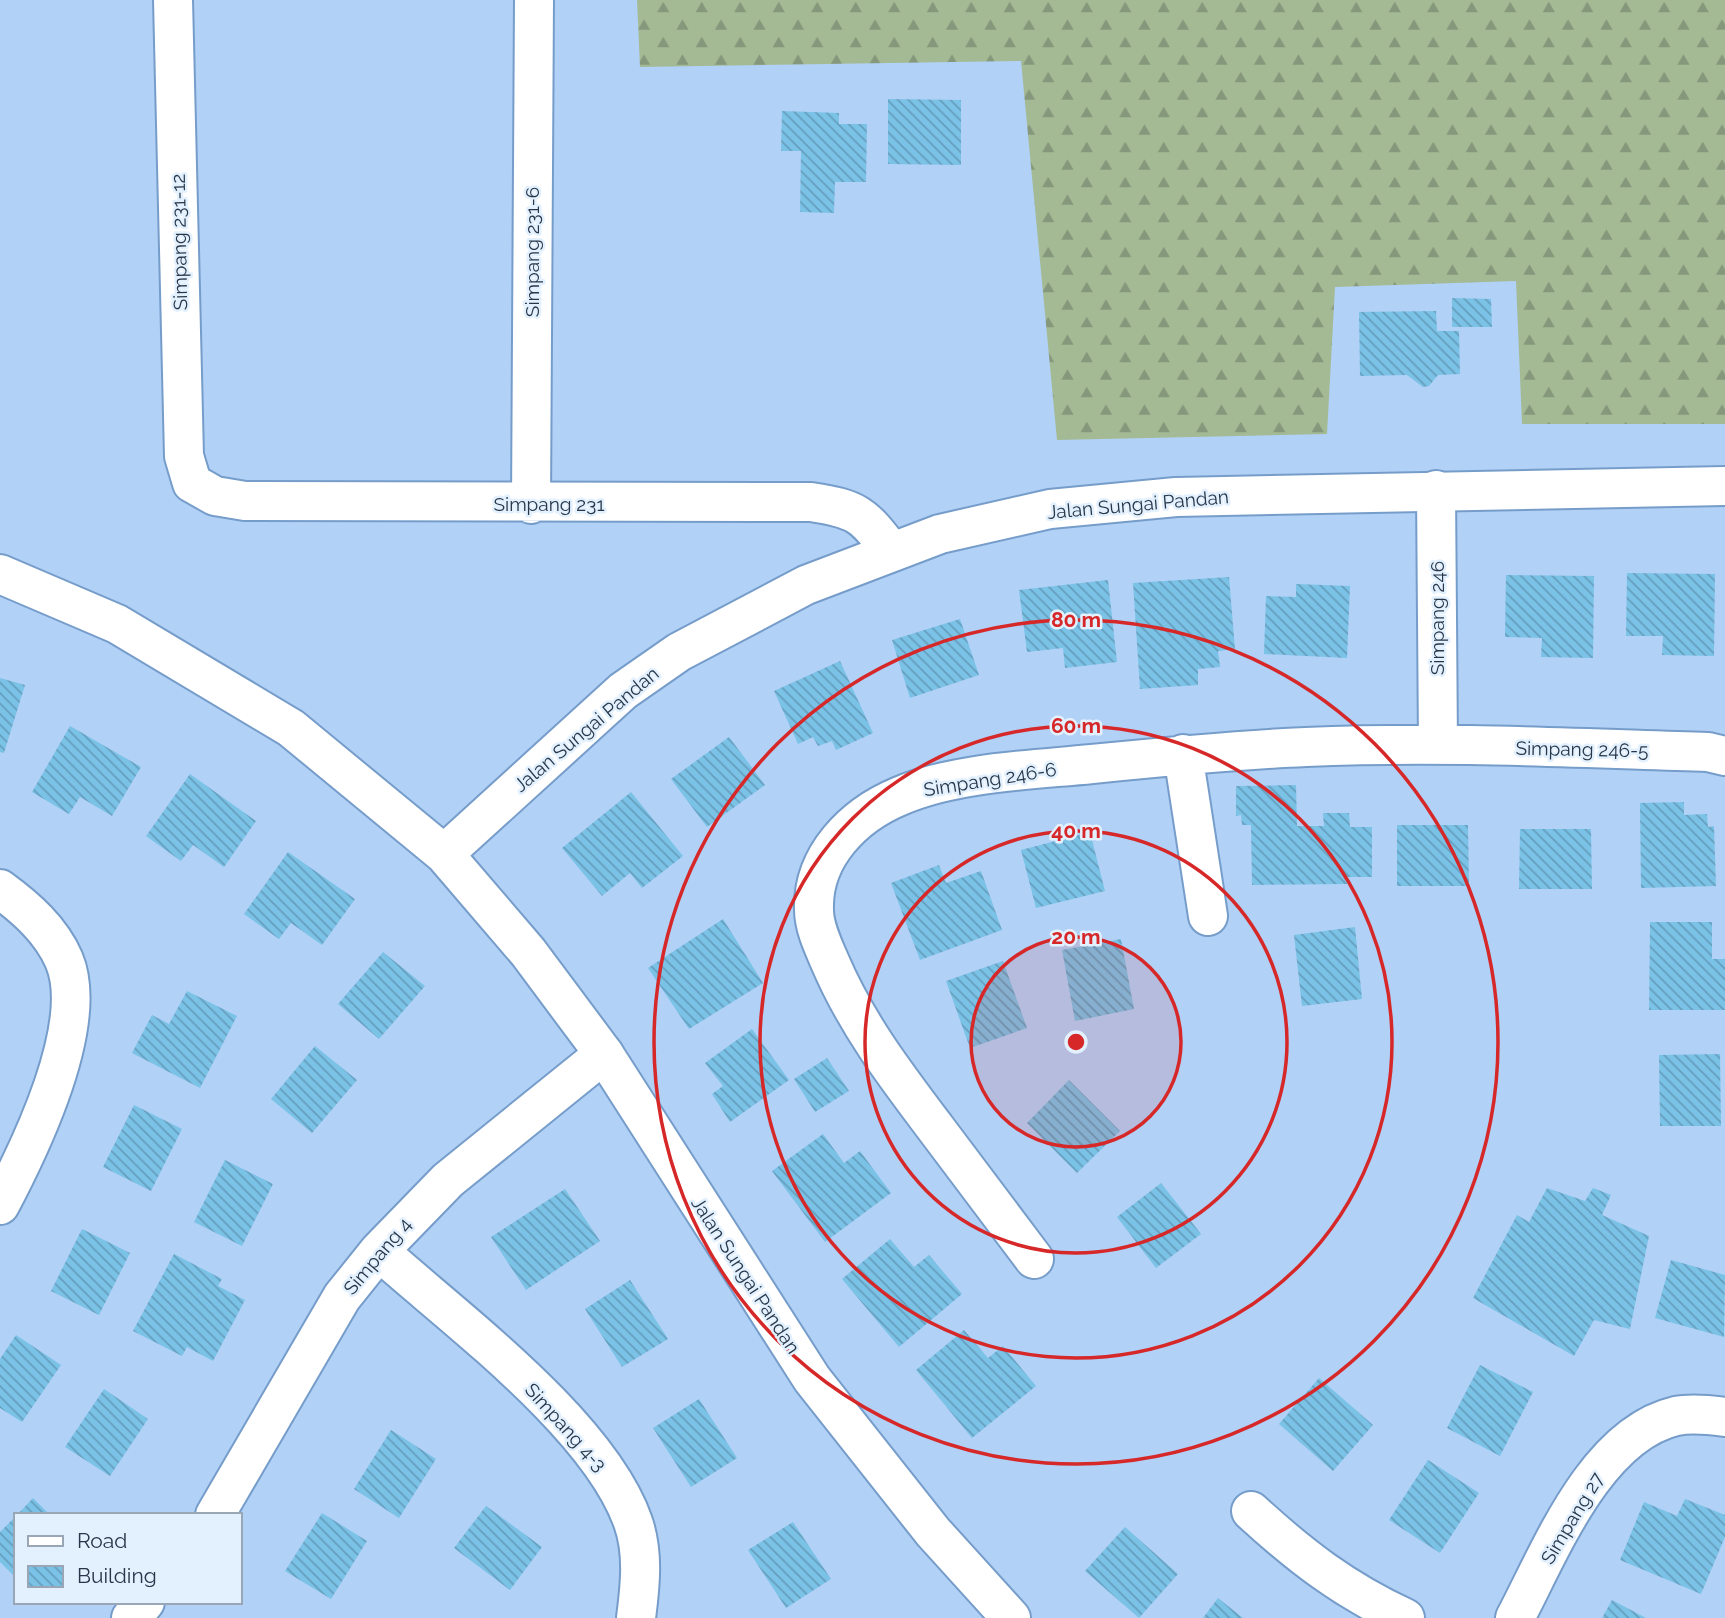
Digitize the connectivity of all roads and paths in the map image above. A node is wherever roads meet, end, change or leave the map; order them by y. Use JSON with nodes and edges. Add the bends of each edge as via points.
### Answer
{"nodes":[{"id":1,"x":173,"y":0,"type":"edge"},
{"id":2,"x":534,"y":0,"type":"edge"},
{"id":3,"x":192,"y":483,"type":"joint"},
{"id":4,"x":1725,"y":486,"type":"edge"},
{"id":5,"x":1436,"y":491,"type":"junction"},
{"id":6,"x":531,"y":504,"type":"junction"},
{"id":7,"x":891,"y":551,"type":"junction"},
{"id":8,"x":0,"y":575,"type":"edge"},
{"id":9,"x":1438,"y":745,"type":"junction"},
{"id":10,"x":1183,"y":754,"type":"junction"},
{"id":11,"x":1725,"y":756,"type":"edge"},
{"id":12,"x":444,"y":853,"type":"junction"},
{"id":13,"x":0,"y":889,"type":"edge"},
{"id":14,"x":1208,"y":916,"type":"dead end"},
{"id":15,"x":604,"y":1054,"type":"junction"},
{"id":16,"x":0,"y":1205,"type":"edge"},
{"id":17,"x":379,"y":1251,"type":"junction"},
{"id":18,"x":1034,"y":1259,"type":"dead end"},
{"id":19,"x":1725,"y":1417,"type":"edge"},
{"id":20,"x":1251,"y":1511,"type":"dead end"},
{"id":21,"x":216,"y":1513,"type":"edge"},
{"id":22,"x":143,"y":1604,"type":"edge"},
{"id":23,"x":1003,"y":1615,"type":"edge"},
{"id":24,"x":131,"y":1618,"type":"edge"},
{"id":25,"x":636,"y":1618,"type":"edge"},
{"id":26,"x":1405,"y":1618,"type":"edge"},
{"id":27,"x":1515,"y":1618,"type":"edge"}],
"edges":[{"from":1,"to":3,"type":"street","name":"Simpang 231-12","via":[[184,456]]},
{"from":2,"to":6,"type":"street","name":"Simpang 231-6"},
{"from":3,"to":6,"type":"street","name":"Simpang 231","via":[[215,496],[245,501]]},
{"from":4,"to":5,"type":"street","name":"Jalan Sungai Pandan"},
{"from":5,"to":7,"type":"street","name":"Jalan Sungai Pandan","via":[[1111,502],[993,521]]},
{"from":5,"to":9,"type":"street","name":"Simpang 246"},
{"from":6,"to":7,"type":"street","name":"Simpang 231","via":[[811,502],[848,508],[870,523]]},
{"from":7,"to":12,"type":"street","name":"Jalan Sungai Pandan","via":[[806,584],[679,652],[613,701]]},
{"from":8,"to":12,"type":"street","name":"Jalan Sungai Pandan","via":[[117,624],[291,728]]},
{"from":9,"to":10,"type":"street","name":"Simpang 246-6"},
{"from":9,"to":11,"type":"street","name":"Simpang 246-5"},
{"from":10,"to":14,"type":"street"},
{"from":10,"to":18,"type":"street","name":"Simpang 246-6","via":[[1033,769],[902,795],[868,813],[843,834],[816,883],[813,912],[822,943],[854,1013],[878,1052]]},
{"from":12,"to":15,"type":"street","name":"Jalan Sungai Pandan","via":[[528,952]]},
{"from":13,"to":16,"type":"street","via":[[37,919],[65,962],[70,982],[66,1032],[51,1092],[27,1154]]},
{"from":15,"to":17,"type":"street","name":"Simpang 4","via":[[448,1180]]},
{"from":15,"to":23,"type":"street","name":"Jalan Sungai Pandan","via":[[812,1379]]},
{"from":17,"to":21,"type":"street","name":"Simpang 4","via":[[342,1297]]},
{"from":17,"to":25,"type":"street","name":"Simpang 4-3","via":[[545,1398],[595,1455],[634,1523],[639,1548]]},
{"from":19,"to":27,"type":"street","name":"Simpang 27","via":[[1676,1416],[1620,1448],[1592,1479]]},
{"from":20,"to":26,"type":"street","via":[[1303,1558],[1365,1600]]},
{"from":22,"to":24,"type":"street"}]}
